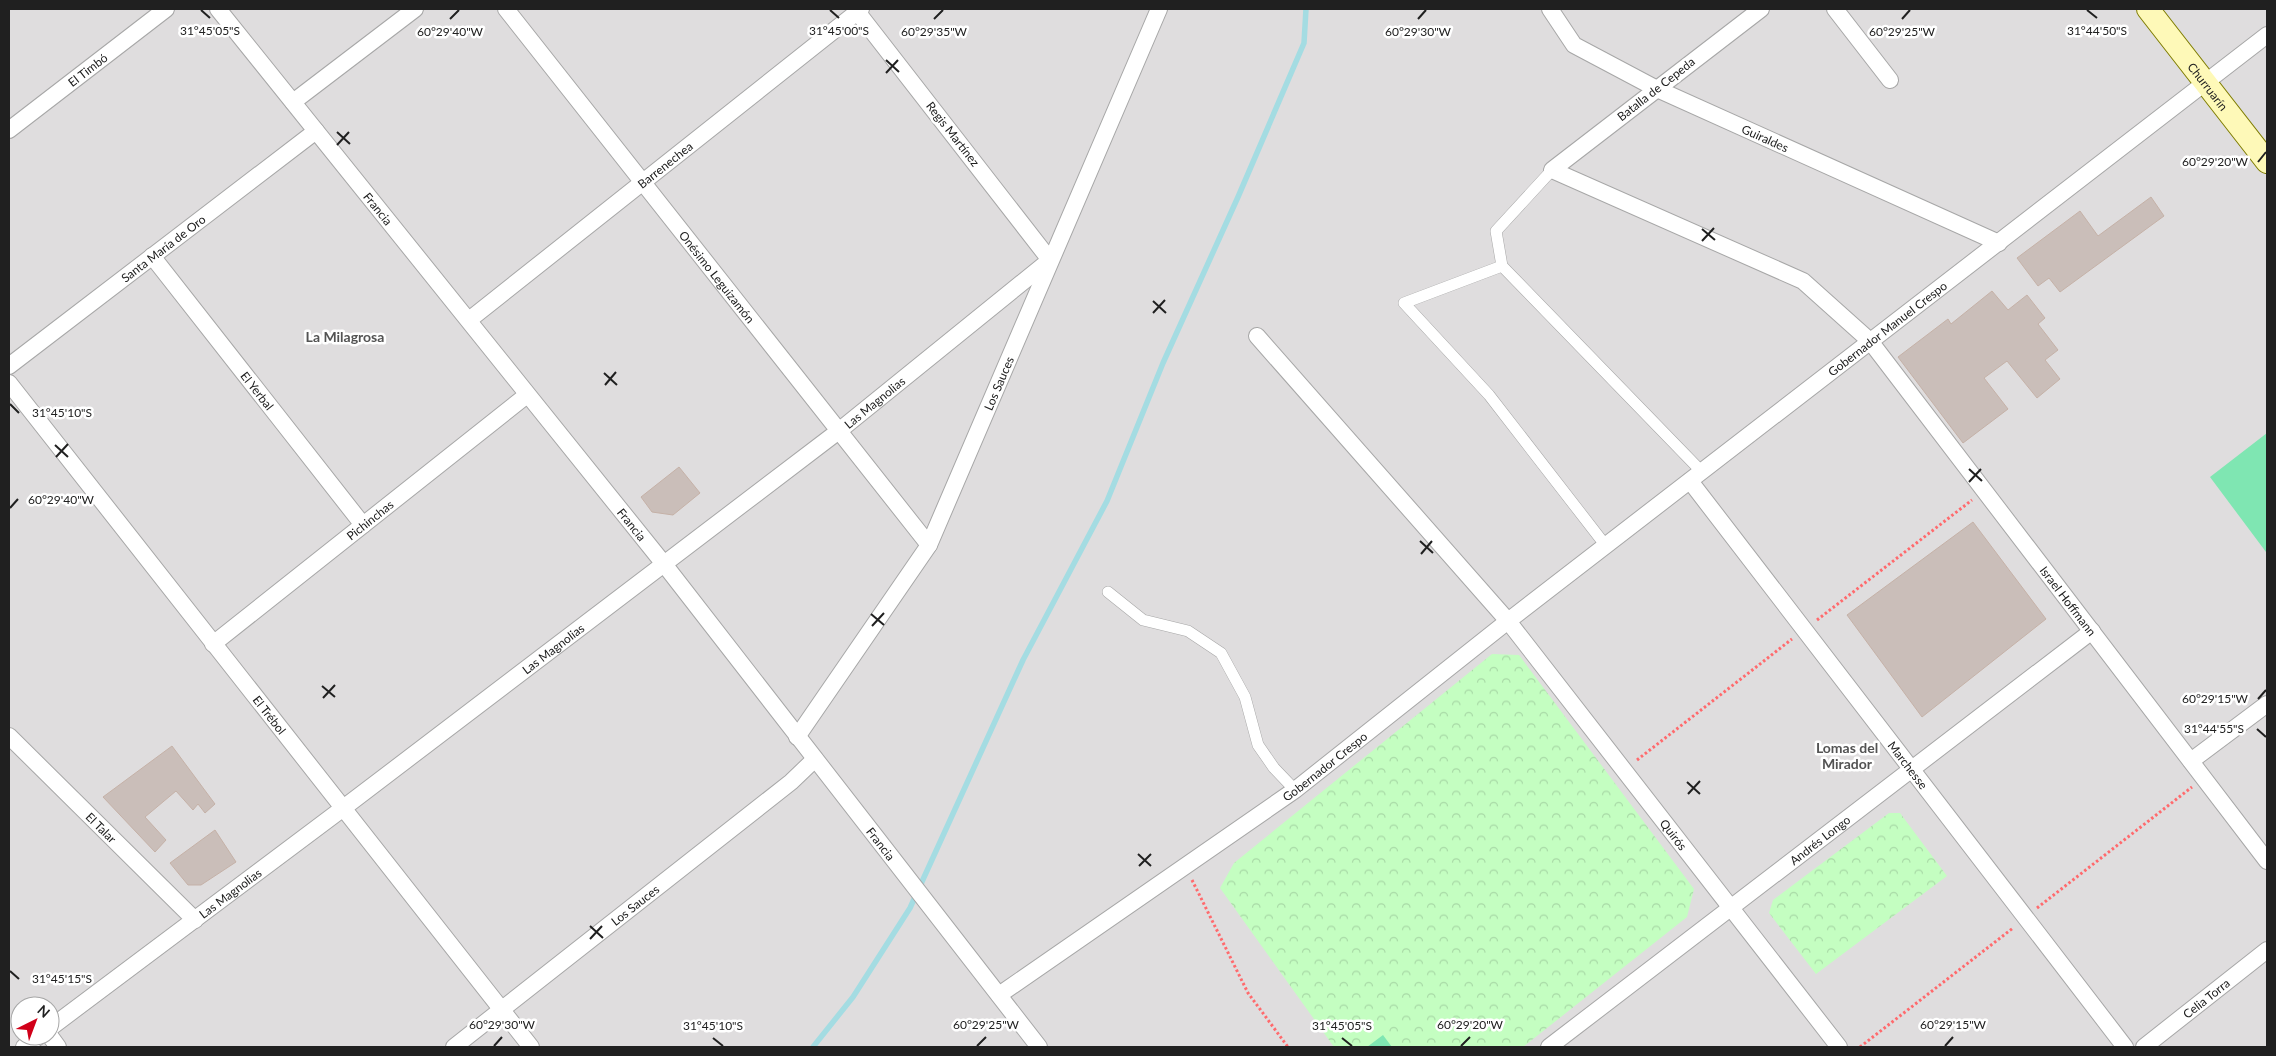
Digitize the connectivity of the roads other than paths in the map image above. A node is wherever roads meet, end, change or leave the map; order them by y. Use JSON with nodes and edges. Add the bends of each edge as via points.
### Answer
{"nodes":[{"id":1,"x":166,"y":9,"type":"edge"},
{"id":2,"x":218,"y":9,"type":"edge"},
{"id":3,"x":415,"y":9,"type":"edge"},
{"id":4,"x":506,"y":9,"type":"edge"},
{"id":5,"x":1159,"y":9,"type":"edge"},
{"id":6,"x":1550,"y":9,"type":"edge"},
{"id":7,"x":1760,"y":9,"type":"edge"},
{"id":8,"x":1835,"y":9,"type":"edge"},
{"id":9,"x":2148,"y":9,"type":"edge"},
{"id":10,"x":858,"y":10,"type":"edge"},
{"id":11,"x":2267,"y":35,"type":"edge"},
{"id":12,"x":1890,"y":80,"type":"dead end"},
{"id":13,"x":2205,"y":83,"type":"junction"},
{"id":14,"x":1657,"y":89,"type":"junction"},
{"id":15,"x":293,"y":102,"type":"junction"},
{"id":16,"x":9,"y":130,"type":"edge"},
{"id":17,"x":316,"y":131,"type":"junction"},
{"id":18,"x":2267,"y":162,"type":"edge"},
{"id":19,"x":1552,"y":170,"type":"junction"},
{"id":20,"x":644,"y":182,"type":"junction"},
{"id":21,"x":1999,"y":243,"type":"junction"},
{"id":22,"x":152,"y":256,"type":"junction"},
{"id":23,"x":1050,"y":260,"type":"junction"},
{"id":24,"x":1502,"y":266,"type":"junction"},
{"id":25,"x":469,"y":320,"type":"junction"},
{"id":26,"x":1256,"y":336,"type":"dead end"},
{"id":27,"x":1870,"y":341,"type":"junction"},
{"id":28,"x":9,"y":366,"type":"edge"},
{"id":29,"x":9,"y":383,"type":"edge"},
{"id":30,"x":527,"y":395,"type":"junction"},
{"id":31,"x":840,"y":430,"type":"junction"},
{"id":32,"x":1696,"y":476,"type":"junction"},
{"id":33,"x":362,"y":525,"type":"junction"},
{"id":34,"x":929,"y":545,"type":"junction"},
{"id":35,"x":1606,"y":546,"type":"junction"},
{"id":36,"x":664,"y":564,"type":"junction"},
{"id":37,"x":1108,"y":592,"type":"dead end"},
{"id":38,"x":1508,"y":621,"type":"junction"},
{"id":39,"x":2092,"y":631,"type":"junction"},
{"id":40,"x":213,"y":644,"type":"junction"},
{"id":41,"x":2267,"y":704,"type":"edge"},
{"id":42,"x":9,"y":736,"type":"edge"},
{"id":43,"x":797,"y":737,"type":"junction"},
{"id":44,"x":15,"y":749,"type":"edge"},
{"id":45,"x":815,"y":760,"type":"junction"},
{"id":46,"x":2191,"y":761,"type":"junction"},
{"id":47,"x":1911,"y":769,"type":"junction"},
{"id":48,"x":1295,"y":790,"type":"junction"},
{"id":49,"x":342,"y":809,"type":"junction"},
{"id":50,"x":2267,"y":861,"type":"edge"},
{"id":51,"x":1730,"y":907,"type":"junction"},
{"id":52,"x":195,"y":920,"type":"junction"},
{"id":53,"x":2267,"y":950,"type":"edge"},
{"id":54,"x":999,"y":995,"type":"junction"},
{"id":55,"x":502,"y":1010,"type":"junction"},
{"id":56,"x":60,"y":1021,"type":"edge"},
{"id":57,"x":454,"y":1047,"type":"edge"},
{"id":58,"x":531,"y":1047,"type":"edge"},
{"id":59,"x":1039,"y":1047,"type":"edge"},
{"id":60,"x":1549,"y":1047,"type":"edge"},
{"id":61,"x":1839,"y":1047,"type":"edge"},
{"id":62,"x":2125,"y":1047,"type":"edge"},
{"id":63,"x":2144,"y":1047,"type":"edge"}],
"edges":[{"from":1,"to":16,"type":"street","name":"El Timbó"},
{"from":2,"to":15,"type":"street","name":"Francia"},
{"from":3,"to":15,"type":"street"},
{"from":4,"to":20,"type":"street","name":"Onésimo Leguizamón"},
{"from":5,"to":23,"type":"street","name":"Los Sauces"},
{"from":6,"to":14,"type":"street","name":"Guiraldes","via":[[1574,45]]},
{"from":7,"to":14,"type":"street","name":"Batalla de Cepeda"},
{"from":8,"to":12,"type":"street"},
{"from":9,"to":13,"type":"main road","name":"Churruarín"},
{"from":10,"to":20,"type":"street","name":"Barrenechea"},
{"from":10,"to":23,"type":"street","name":"Regis Martínez"},
{"from":11,"to":13,"type":"street","name":"Gobernador Manuel Crespo"},
{"from":13,"to":18,"type":"main road","name":"Churruarín"},
{"from":13,"to":21,"type":"street","name":"Gobernador Manuel Crespo"},
{"from":14,"to":19,"type":"street","name":"Batalla de Cepeda"},
{"from":14,"to":21,"type":"street","name":"Guiraldes"},
{"from":15,"to":17,"type":"street","name":"Francia"},
{"from":17,"to":22,"type":"street","name":"Santa María de Oro"},
{"from":17,"to":25,"type":"street","name":"Francia"},
{"from":19,"to":24,"type":"street","via":[[1496,231]]},
{"from":19,"to":27,"type":"street","name":"Israel Hoffmann","via":[[1803,281]]},
{"from":20,"to":25,"type":"street","name":"Barrenechea"},
{"from":20,"to":31,"type":"street","name":"Onésimo Leguizamón"},
{"from":21,"to":27,"type":"street","name":"Gobernador Manuel Crespo"},
{"from":22,"to":28,"type":"street","name":"Santa María de Oro"},
{"from":22,"to":33,"type":"street","name":"El Yerbal"},
{"from":23,"to":31,"type":"street","name":"Las Magnolias"},
{"from":23,"to":34,"type":"street","name":"Los Sauces"},
{"from":24,"to":32,"type":"street"},
{"from":24,"to":35,"type":"street","via":[[1404,303],[1489,395]]},
{"from":25,"to":30,"type":"street","name":"Francia"},
{"from":26,"to":38,"type":"street","name":"Quirós"},
{"from":27,"to":32,"type":"street","name":"Gobernador Manuel Crespo"},
{"from":27,"to":39,"type":"street","name":"Israel Hoffmann"},
{"from":29,"to":40,"type":"street","name":"El Trébol"},
{"from":30,"to":33,"type":"street","name":"Pichinchas"},
{"from":30,"to":36,"type":"street","name":"Francia"},
{"from":31,"to":34,"type":"street","name":"Onésimo Leguizamón"},
{"from":31,"to":36,"type":"street","name":"Las Magnolias"},
{"from":32,"to":35,"type":"street","name":"Gobernador Manuel Crespo"},
{"from":32,"to":47,"type":"street","name":"Marchesse"},
{"from":33,"to":40,"type":"street","name":"Pichinchas"},
{"from":34,"to":43,"type":"street","name":"Los Sauces"},
{"from":35,"to":38,"type":"street","name":"Gobernador Manuel Crespo"},
{"from":36,"to":43,"type":"street","name":"Francia"},
{"from":36,"to":49,"type":"street","name":"Las Magnolias"},
{"from":37,"to":48,"type":"street","via":[[1143,620],[1188,631],[1221,653],[1245,697],[1258,745]]},
{"from":38,"to":48,"type":"street","name":"Gobernador Crespo"},
{"from":38,"to":51,"type":"street","name":"Quirós"},
{"from":39,"to":46,"type":"street","name":"Israel Hoffmann"},
{"from":39,"to":47,"type":"street","name":"Andrés Longo"},
{"from":40,"to":49,"type":"street","name":"El Trébol"},
{"from":41,"to":46,"type":"street"},
{"from":42,"to":44,"type":"street","name":"El Talar"},
{"from":43,"to":45,"type":"street","name":"Francia"},
{"from":44,"to":52,"type":"street","name":"El Talar"},
{"from":45,"to":54,"type":"street","name":"Francia"},
{"from":45,"to":55,"type":"street","name":"Los Sauces"},
{"from":46,"to":50,"type":"street","name":"Israel Hoffmann"},
{"from":47,"to":51,"type":"street","name":"Andrés Longo"},
{"from":47,"to":62,"type":"street","name":"Marchesse"},
{"from":48,"to":54,"type":"street","name":"Gobernador Crespo"},
{"from":49,"to":52,"type":"street","name":"Las Magnolias"},
{"from":49,"to":55,"type":"street","name":"El Trébol"},
{"from":51,"to":60,"type":"street","name":"Andrés Longo"},
{"from":51,"to":61,"type":"street","name":"Quirós"},
{"from":52,"to":56,"type":"street","name":"Las Magnolias"},
{"from":53,"to":63,"type":"street","name":"Celia Torra"},
{"from":54,"to":59,"type":"street","name":"Francia"},
{"from":55,"to":57,"type":"street","name":"Los Sauces"},
{"from":55,"to":58,"type":"street","name":"El Trébol"}]}
